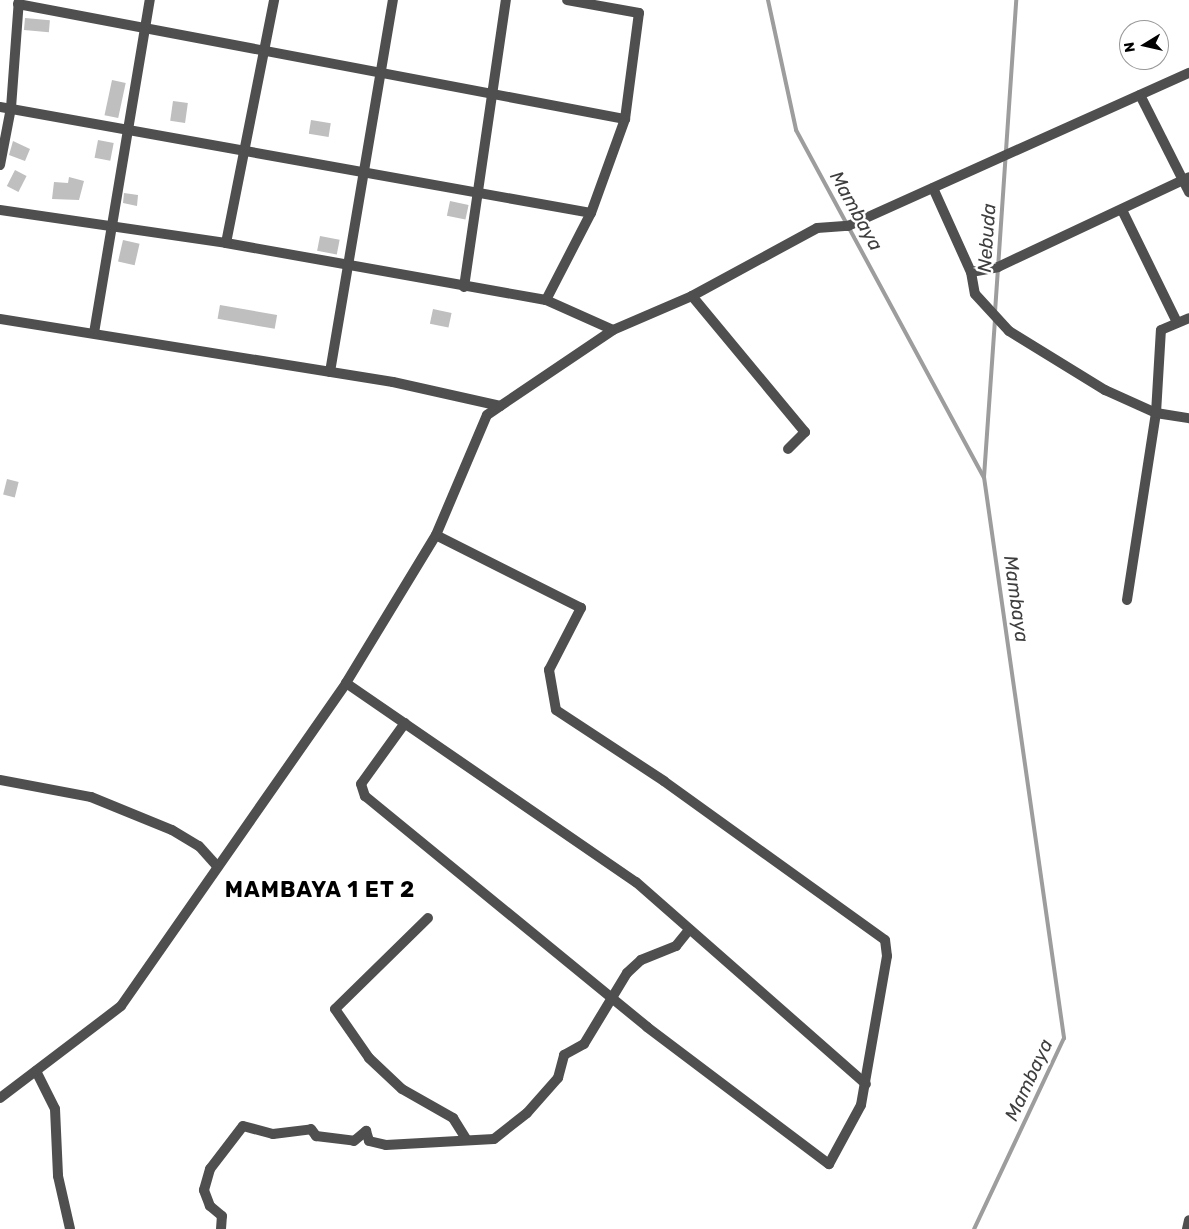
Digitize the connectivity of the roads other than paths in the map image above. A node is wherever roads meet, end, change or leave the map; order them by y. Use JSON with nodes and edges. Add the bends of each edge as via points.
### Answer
{"nodes":[{"id":1,"x":150,"y":0,"type":"edge"},
{"id":2,"x":274,"y":0,"type":"edge"},
{"id":3,"x":393,"y":0,"type":"edge"},
{"id":4,"x":506,"y":0,"type":"edge"},
{"id":5,"x":567,"y":0,"type":"edge"},
{"id":6,"x":19,"y":2,"type":"edge"},
{"id":7,"x":146,"y":27,"type":"junction"},
{"id":8,"x":266,"y":49,"type":"junction"},
{"id":9,"x":378,"y":72,"type":"junction"},
{"id":10,"x":1189,"y":73,"type":"edge"},
{"id":11,"x":1140,"y":95,"type":"junction"},
{"id":12,"x":494,"y":97,"type":"junction"},
{"id":13,"x":0,"y":107,"type":"edge"},
{"id":14,"x":12,"y":108,"type":"junction"},
{"id":15,"x":626,"y":119,"type":"junction"},
{"id":16,"x":129,"y":127,"type":"junction"},
{"id":17,"x":247,"y":149,"type":"junction"},
{"id":18,"x":0,"y":165,"type":"edge"},
{"id":19,"x":363,"y":169,"type":"junction"},
{"id":20,"x":1186,"y":179,"type":"edge"},
{"id":21,"x":933,"y":188,"type":"junction"},
{"id":22,"x":481,"y":190,"type":"junction"},
{"id":23,"x":1189,"y":192,"type":"edge"},
{"id":24,"x":0,"y":210,"type":"edge"},
{"id":25,"x":1123,"y":212,"type":"junction"},
{"id":26,"x":590,"y":213,"type":"junction"},
{"id":27,"x":112,"y":225,"type":"junction"},
{"id":28,"x":226,"y":243,"type":"junction"},
{"id":29,"x":347,"y":266,"type":"junction"},
{"id":30,"x":971,"y":272,"type":"junction"},
{"id":31,"x":464,"y":287,"type":"junction"},
{"id":32,"x":692,"y":296,"type":"junction"},
{"id":33,"x":546,"y":300,"type":"junction"},
{"id":34,"x":1189,"y":318,"type":"edge"},
{"id":35,"x":0,"y":319,"type":"edge"},
{"id":36,"x":1177,"y":322,"type":"junction"},
{"id":37,"x":613,"y":330,"type":"junction"},
{"id":38,"x":94,"y":333,"type":"junction"},
{"id":39,"x":330,"y":372,"type":"junction"},
{"id":40,"x":500,"y":406,"type":"junction"},
{"id":41,"x":1156,"y":413,"type":"junction"},
{"id":42,"x":1189,"y":418,"type":"edge"},
{"id":43,"x":788,"y":449,"type":"dead end"},
{"id":44,"x":436,"y":535,"type":"junction"},
{"id":45,"x":1127,"y":600,"type":"dead end"},
{"id":46,"x":346,"y":683,"type":"junction"},
{"id":47,"x":405,"y":723,"type":"junction"},
{"id":48,"x":0,"y":780,"type":"edge"},
{"id":49,"x":218,"y":867,"type":"junction"},
{"id":50,"x":428,"y":918,"type":"dead end"},
{"id":51,"x":689,"y":930,"type":"junction"},
{"id":52,"x":611,"y":996,"type":"junction"},
{"id":53,"x":36,"y":1070,"type":"junction"},
{"id":54,"x":866,"y":1084,"type":"junction"},
{"id":55,"x":0,"y":1098,"type":"edge"},
{"id":56,"x":466,"y":1140,"type":"junction"},
{"id":57,"x":1189,"y":1220,"type":"edge"},
{"id":58,"x":70,"y":1229,"type":"edge"},
{"id":59,"x":221,"y":1229,"type":"edge"},
{"id":60,"x":1187,"y":1229,"type":"edge"}],
"edges":[{"from":1,"to":7,"type":"street"},
{"from":2,"to":8,"type":"street"},
{"from":3,"to":9,"type":"street"},
{"from":4,"to":12,"type":"street"},
{"from":5,"to":15,"type":"street","via":[[640,13]]},
{"from":6,"to":7,"type":"street"},
{"from":6,"to":14,"type":"street"},
{"from":7,"to":8,"type":"street"},
{"from":7,"to":16,"type":"street"},
{"from":8,"to":9,"type":"street"},
{"from":8,"to":17,"type":"street"},
{"from":9,"to":12,"type":"street"},
{"from":9,"to":19,"type":"street"},
{"from":10,"to":11,"type":"street"},
{"from":11,"to":20,"type":"street"},
{"from":11,"to":21,"type":"street"},
{"from":12,"to":15,"type":"street"},
{"from":12,"to":22,"type":"street"},
{"from":13,"to":14,"type":"street"},
{"from":14,"to":16,"type":"street"},
{"from":14,"to":18,"type":"street"},
{"from":15,"to":26,"type":"street"},
{"from":16,"to":17,"type":"street"},
{"from":16,"to":27,"type":"street"},
{"from":17,"to":19,"type":"street"},
{"from":17,"to":28,"type":"street"},
{"from":19,"to":22,"type":"street"},
{"from":19,"to":29,"type":"street"},
{"from":20,"to":23,"type":"street"},
{"from":20,"to":25,"type":"street"},
{"from":21,"to":30,"type":"street"},
{"from":21,"to":32,"type":"street","via":[[848,226],[817,228]]},
{"from":22,"to":26,"type":"street"},
{"from":22,"to":31,"type":"street"},
{"from":24,"to":27,"type":"street"},
{"from":25,"to":30,"type":"street","via":[[1040,244],[989,271]]},
{"from":25,"to":36,"type":"street"},
{"from":26,"to":33,"type":"street"},
{"from":27,"to":28,"type":"street"},
{"from":27,"to":38,"type":"street"},
{"from":28,"to":29,"type":"street"},
{"from":29,"to":31,"type":"street"},
{"from":29,"to":39,"type":"street"},
{"from":30,"to":41,"type":"street","via":[[975,294],[1009,331],[1105,390]]},
{"from":31,"to":33,"type":"street"},
{"from":32,"to":37,"type":"street"},
{"from":32,"to":43,"type":"street","via":[[805,432]]},
{"from":33,"to":37,"type":"street"},
{"from":34,"to":36,"type":"street"},
{"from":35,"to":38,"type":"street"},
{"from":36,"to":41,"type":"street","via":[[1161,330]]},
{"from":37,"to":40,"type":"street"},
{"from":38,"to":39,"type":"street"},
{"from":39,"to":40,"type":"street"},
{"from":40,"to":44,"type":"street","via":[[487,415]]},
{"from":41,"to":42,"type":"street"},
{"from":41,"to":45,"type":"street"},
{"from":44,"to":46,"type":"street"},
{"from":44,"to":54,"type":"street","via":[[580,608],[549,670],[556,710],[664,780],[885,940],[887,956]]},
{"from":46,"to":47,"type":"street"},
{"from":46,"to":49,"type":"street"},
{"from":47,"to":51,"type":"street","via":[[636,882]]},
{"from":47,"to":52,"type":"street","via":[[361,784],[365,796]]},
{"from":48,"to":49,"type":"street","via":[[91,797],[172,830],[199,846]]},
{"from":49,"to":53,"type":"street","via":[[121,1006]]},
{"from":50,"to":56,"type":"street","via":[[335,1009],[369,1058],[402,1089],[452,1118]]},
{"from":51,"to":52,"type":"street","via":[[676,946],[641,960]]},
{"from":51,"to":54,"type":"street"},
{"from":52,"to":54,"type":"street","via":[[829,1164],[861,1105]]},
{"from":52,"to":56,"type":"street","via":[[584,1044],[564,1055],[558,1078],[527,1113],[494,1139]]},
{"from":53,"to":55,"type":"street"},
{"from":53,"to":58,"type":"street","via":[[55,1109],[58,1176]]},
{"from":56,"to":59,"type":"street","via":[[386,1145],[369,1141],[366,1131],[354,1141],[316,1136],[310,1128],[273,1134],[243,1126],[210,1169],[204,1190],[210,1206],[222,1216]]},
{"from":57,"to":60,"type":"street"}]}
